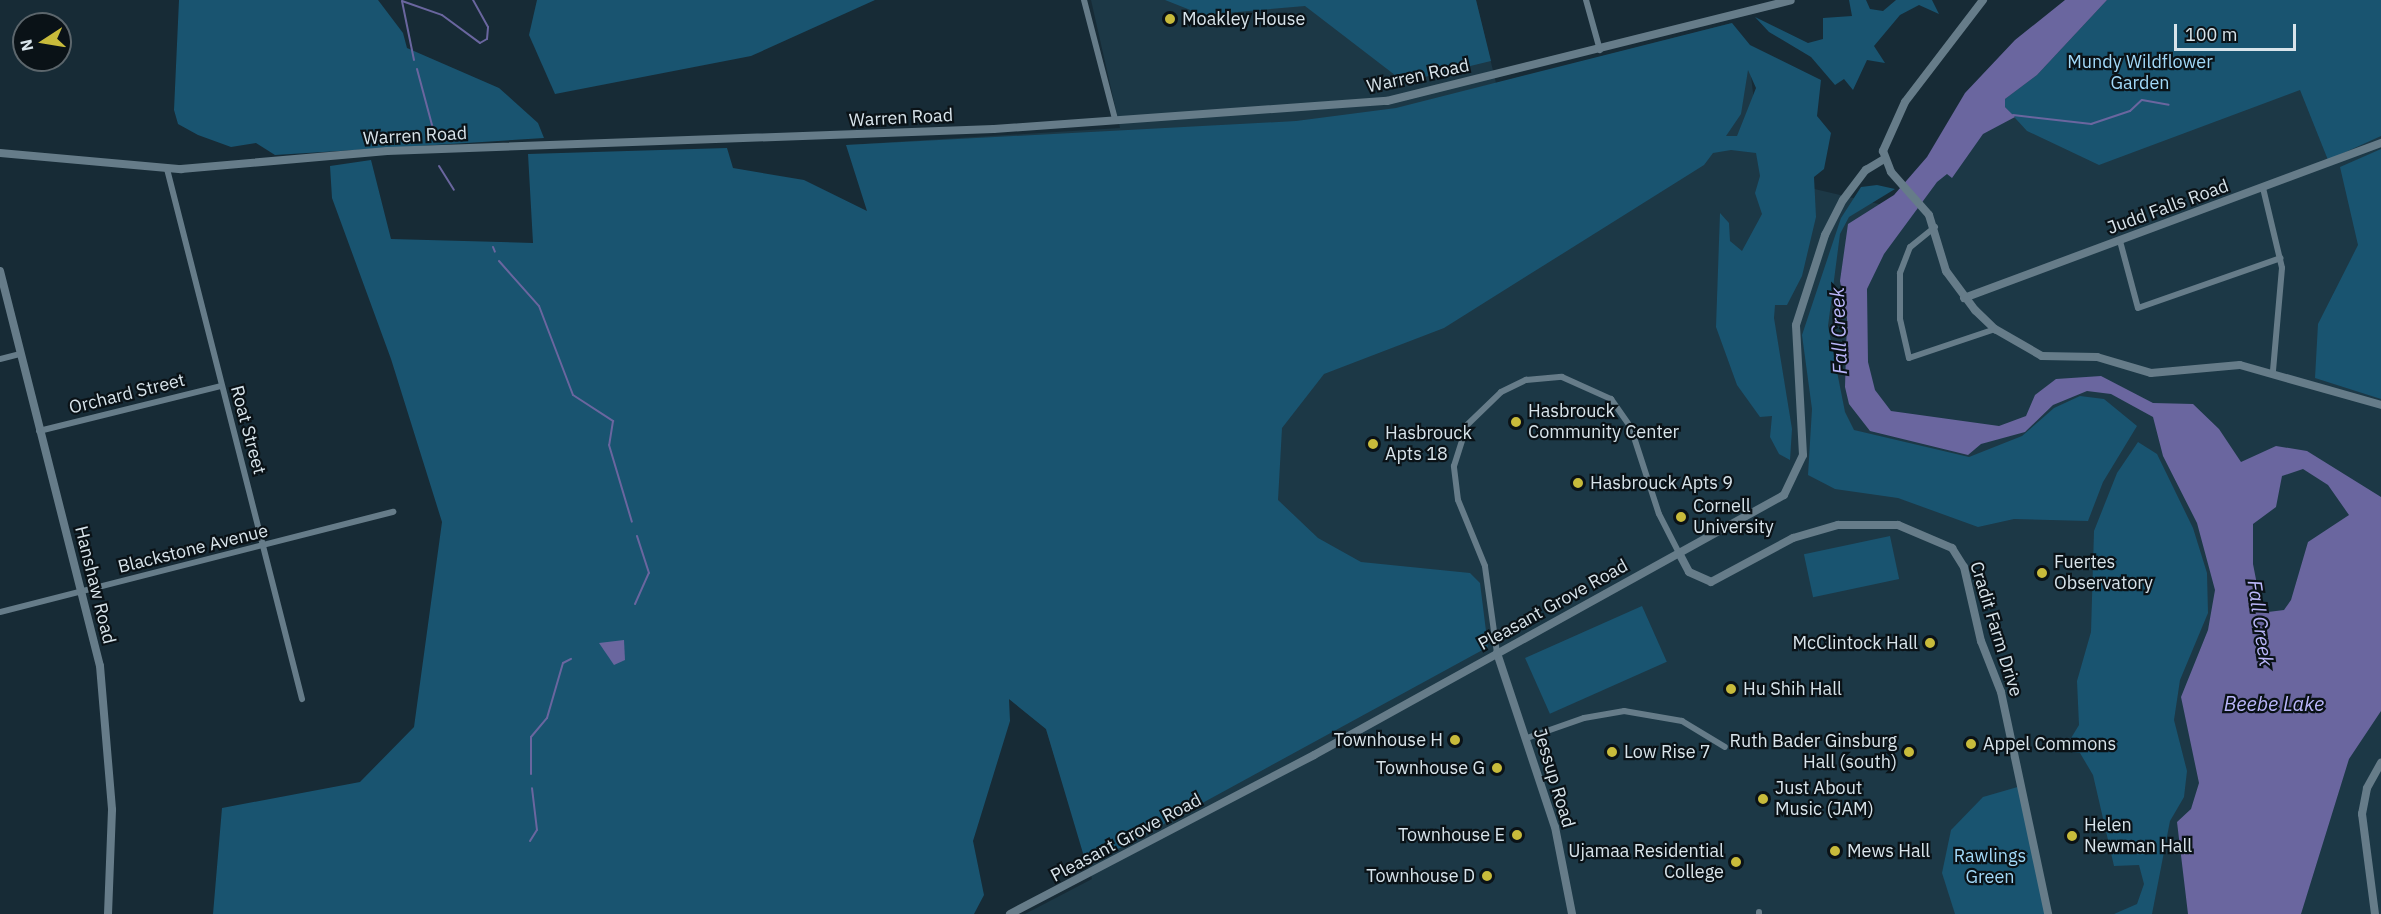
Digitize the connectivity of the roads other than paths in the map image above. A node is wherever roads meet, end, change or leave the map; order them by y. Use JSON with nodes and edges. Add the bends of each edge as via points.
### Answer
{"nodes":[{"id":1,"x":1084,"y":0,"type":"edge"},
{"id":2,"x":1587,"y":0,"type":"edge"},
{"id":3,"x":1791,"y":0,"type":"edge"},
{"id":4,"x":1983,"y":0,"type":"edge"},
{"id":5,"x":1600,"y":50,"type":"junction"},
{"id":6,"x":1114,"y":119,"type":"junction"},
{"id":7,"x":2381,"y":143,"type":"edge"},
{"id":8,"x":0,"y":153,"type":"edge"},
{"id":9,"x":1884,"y":159,"type":"junction"},
{"id":10,"x":166,"y":169,"type":"junction"},
{"id":11,"x":2263,"y":188,"type":"junction"},
{"id":12,"x":1935,"y":227,"type":"junction"},
{"id":13,"x":2120,"y":241,"type":"junction"},
{"id":14,"x":2281,"y":258,"type":"junction"},
{"id":15,"x":0,"y":272,"type":"edge"},
{"id":16,"x":1965,"y":298,"type":"junction"},
{"id":17,"x":1995,"y":329,"type":"junction"},
{"id":18,"x":20,"y":354,"type":"junction"},
{"id":19,"x":0,"y":359,"type":"edge"},
{"id":20,"x":2273,"y":371,"type":"junction"},
{"id":21,"x":221,"y":386,"type":"junction"},
{"id":22,"x":2381,"y":405,"type":"edge"},
{"id":23,"x":39,"y":431,"type":"junction"},
{"id":24,"x":393,"y":512,"type":"dead end"},
{"id":25,"x":264,"y":547,"type":"junction"},
{"id":26,"x":1679,"y":553,"type":"junction"},
{"id":27,"x":83,"y":593,"type":"junction"},
{"id":28,"x":0,"y":612,"type":"edge"},
{"id":29,"x":1497,"y":653,"type":"junction"},
{"id":30,"x":302,"y":699,"type":"dead end"},
{"id":31,"x":1527,"y":738,"type":"junction"},
{"id":32,"x":1725,"y":747,"type":"dead end"},
{"id":33,"x":2381,"y":763,"type":"edge"},
{"id":34,"x":108,"y":914,"type":"edge"},
{"id":35,"x":1010,"y":914,"type":"edge"},
{"id":36,"x":1572,"y":914,"type":"edge"},
{"id":37,"x":2048,"y":914,"type":"edge"},
{"id":38,"x":2374,"y":914,"type":"edge"}],
"edges":[{"from":1,"to":6,"type":"street"},
{"from":2,"to":5,"type":"street"},
{"from":3,"to":5,"type":"street","name":"Warren Road"},
{"from":4,"to":9,"type":"street","via":[[1905,102],[1887,135]]},
{"from":5,"to":6,"type":"street","name":"Warren Road","via":[[1387,101]]},
{"from":6,"to":10,"type":"street","name":"Warren Road","via":[[825,137],[387,151]]},
{"from":7,"to":11,"type":"street","name":"Judd Falls Road"},
{"from":8,"to":10,"type":"street","name":"Warren Road"},
{"from":9,"to":12,"type":"street"},
{"from":9,"to":26,"type":"street","name":"Pleasant Grove Road","via":[[1866,170],[1825,235],[1796,325],[1804,430],[1793,484],[1773,503]]},
{"from":10,"to":21,"type":"street","name":"Roat Street"},
{"from":11,"to":13,"type":"street","name":"Judd Falls Road"},
{"from":11,"to":14,"type":"street"},
{"from":12,"to":16,"type":"street","via":[[1946,271]]},
{"from":12,"to":17,"type":"street","via":[[1910,247],[1900,273],[1900,319],[1909,358]]},
{"from":13,"to":14,"type":"street","via":[[2139,308]]},
{"from":13,"to":16,"type":"street","name":"Judd Falls Road"},
{"from":14,"to":20,"type":"street"},
{"from":15,"to":18,"type":"street","name":"Hanshaw Road"},
{"from":16,"to":17,"type":"street"},
{"from":17,"to":20,"type":"street","via":[[2042,356],[2097,357],[2151,373],[2213,365]]},
{"from":18,"to":19,"type":"street"},
{"from":18,"to":23,"type":"street","name":"Hanshaw Road"},
{"from":20,"to":22,"type":"street"},
{"from":21,"to":23,"type":"street","name":"Orchard Street"},
{"from":21,"to":25,"type":"street","name":"Roat Street"},
{"from":23,"to":27,"type":"street","name":"Hanshaw Road"},
{"from":24,"to":25,"type":"street","name":"Blackstone Avenue"},
{"from":25,"to":27,"type":"street","name":"Blackstone Avenue"},
{"from":25,"to":30,"type":"street","name":"Roat Street"},
{"from":26,"to":29,"type":"street","name":"Pleasant Grove Road"},
{"from":26,"to":29,"type":"street","via":[[1659,514],[1631,428],[1611,399],[1562,377],[1526,380],[1501,392],[1467,425],[1454,466],[1458,500],[1485,566]]},
{"from":26,"to":37,"type":"street","name":"Cradit Farm Drive","via":[[1689,572],[1711,582],[1793,538],[1838,525],[1898,525],[1952,548],[1964,567],[1982,641],[2001,692]]},
{"from":27,"to":28,"type":"street","name":"Blackstone Avenue"},
{"from":27,"to":34,"type":"street","name":"Hanshaw Road","via":[[100,666],[110,776]]},
{"from":29,"to":31,"type":"street","name":"Jessup Road"},
{"from":29,"to":35,"type":"street","name":"Pleasant Grove Road"},
{"from":31,"to":32,"type":"street","via":[[1584,718],[1624,711],[1682,721]]},
{"from":31,"to":36,"type":"street","name":"Jessup Road","via":[[1555,827]]},
{"from":33,"to":38,"type":"street","via":[[2367,788],[2362,814]]}]}
